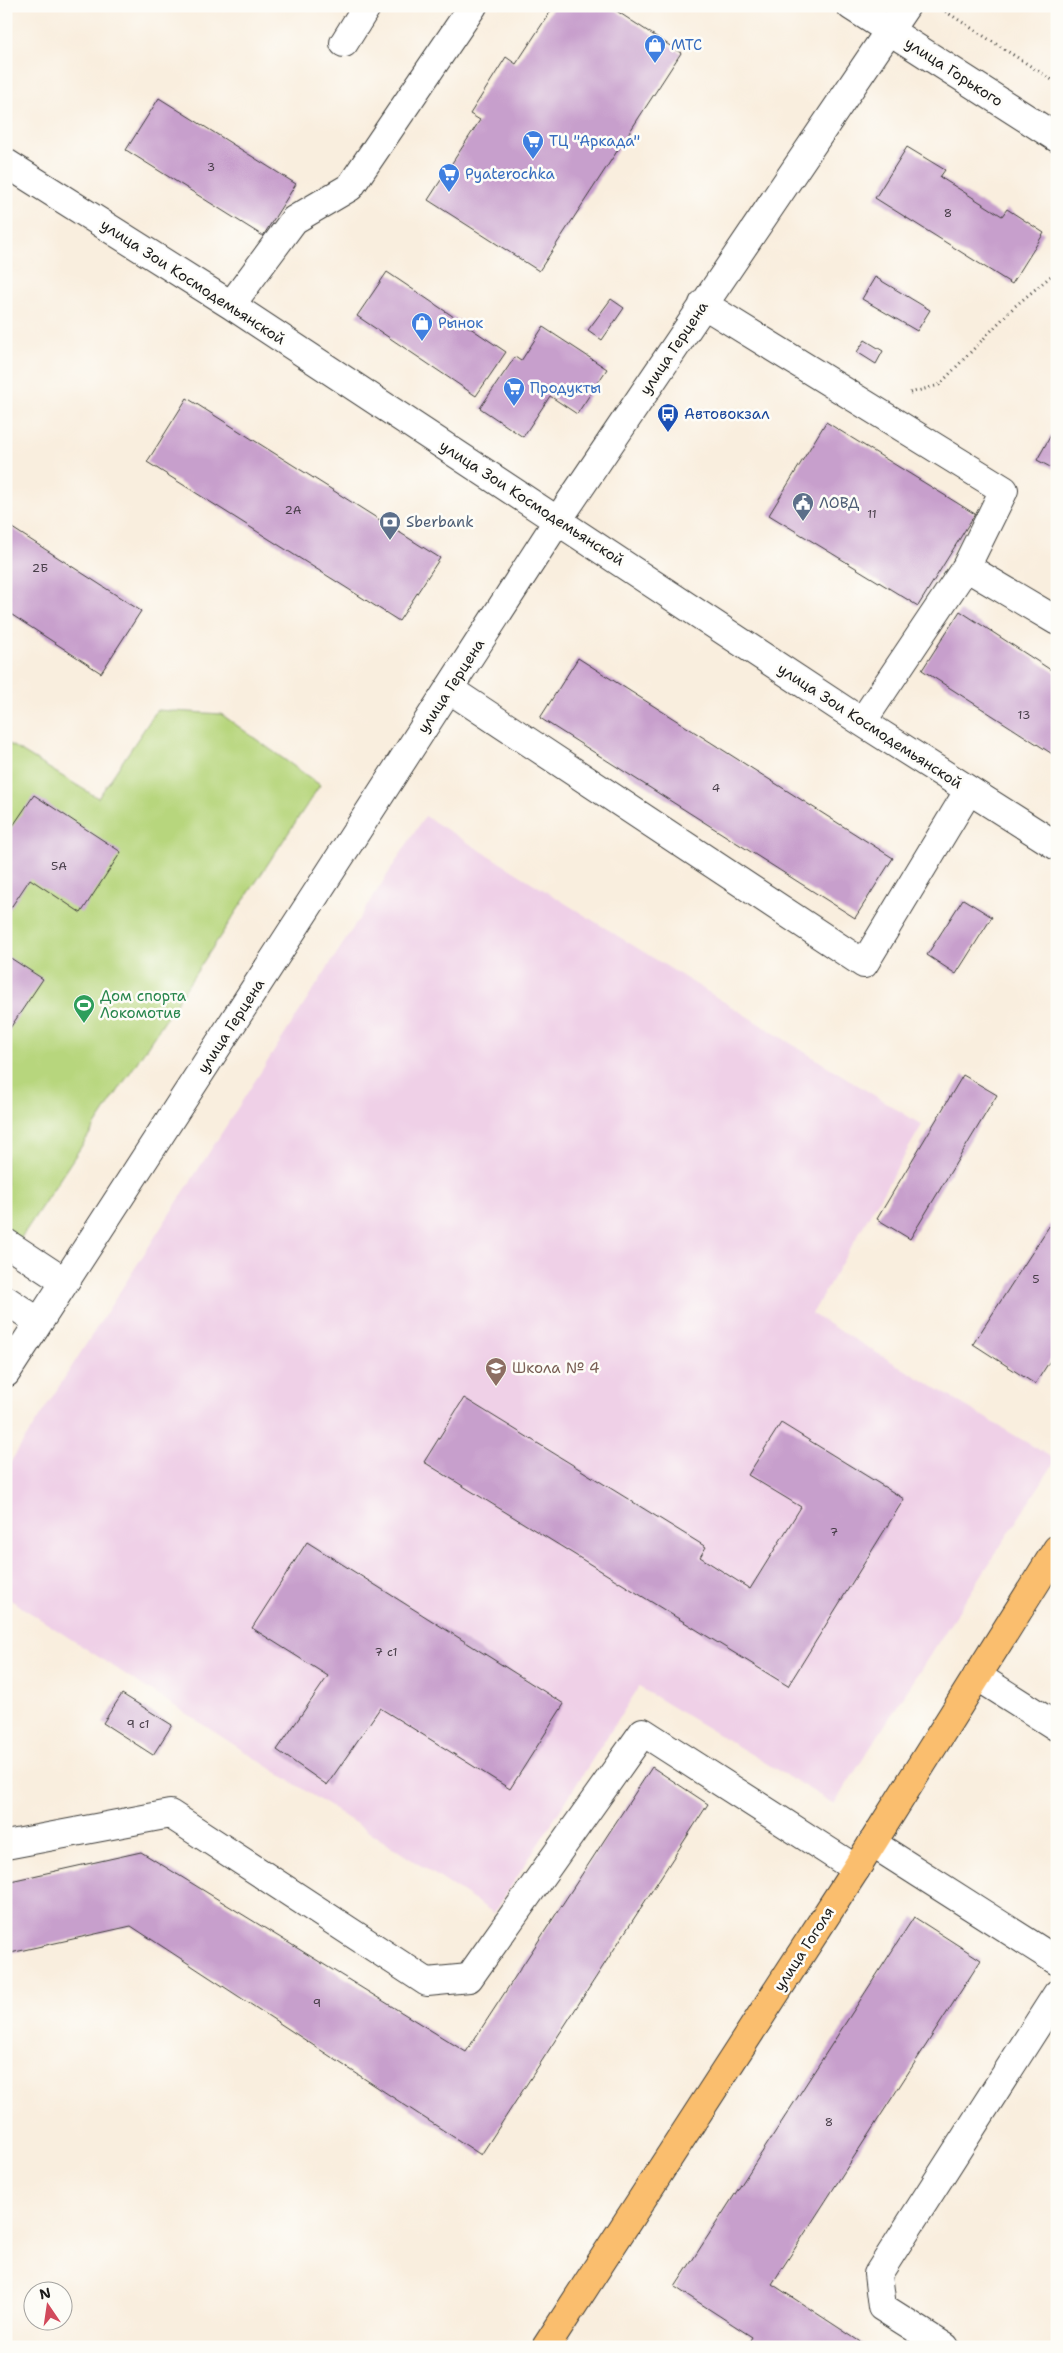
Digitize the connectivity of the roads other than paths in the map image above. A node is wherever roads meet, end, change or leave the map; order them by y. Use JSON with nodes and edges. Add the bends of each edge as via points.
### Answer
{"nodes":[{"id":1,"x":367,"y":6,"type":"edge"},
{"id":2,"x":473,"y":6,"type":"edge"},
{"id":3,"x":851,"y":6,"type":"edge"},
{"id":4,"x":906,"y":6,"type":"edge"},
{"id":5,"x":890,"y":31,"type":"junction"},
{"id":6,"x":344,"y":42,"type":"dead end"},
{"id":7,"x":1057,"y":138,"type":"edge"},
{"id":8,"x":6,"y":163,"type":"edge"},
{"id":9,"x":703,"y":304,"type":"junction"},
{"id":10,"x":232,"y":305,"type":"junction"},
{"id":11,"x":558,"y":520,"type":"junction"},
{"id":12,"x":966,"y":567,"type":"junction"},
{"id":13,"x":1057,"y":621,"type":"edge"},
{"id":14,"x":449,"y":689,"type":"junction"},
{"id":15,"x":862,"y":722,"type":"junction"},
{"id":16,"x":969,"y":790,"type":"junction"},
{"id":17,"x":1057,"y":846,"type":"edge"},
{"id":18,"x":6,"y":1243,"type":"edge"},
{"id":19,"x":65,"y":1282,"type":"junction"},
{"id":20,"x":6,"y":1300,"type":"edge"},
{"id":21,"x":39,"y":1322,"type":"junction"},
{"id":22,"x":6,"y":1373,"type":"edge"},
{"id":23,"x":1057,"y":1549,"type":"edge"},
{"id":24,"x":977,"y":1676,"type":"junction"},
{"id":25,"x":1057,"y":1727,"type":"edge"},
{"id":26,"x":872,"y":1843,"type":"junction"},
{"id":27,"x":6,"y":1845,"type":"edge"},
{"id":28,"x":856,"y":1869,"type":"junction"},
{"id":29,"x":1057,"y":1961,"type":"edge"},
{"id":30,"x":1057,"y":1994,"type":"edge"},
{"id":31,"x":546,"y":2347,"type":"edge"},
{"id":32,"x":945,"y":2347,"type":"edge"}],
"edges":[{"from":1,"to":6,"type":"street"},
{"from":2,"to":10,"type":"street","via":[[350,188],[294,220]]},
{"from":3,"to":5,"type":"street","name":"улица Горького"},
{"from":4,"to":5,"type":"street","name":"улица Герцена"},
{"from":5,"to":7,"type":"street","name":"улица Горького"},
{"from":5,"to":9,"type":"street","name":"улица Герцена"},
{"from":8,"to":10,"type":"street","name":"улица Зои Космодемьянской"},
{"from":9,"to":11,"type":"street","name":"улица Герцена"},
{"from":9,"to":12,"type":"street","via":[[1004,490]]},
{"from":10,"to":11,"type":"street","name":"улица Зои Космодемьянской"},
{"from":11,"to":14,"type":"street","name":"улица Герцена"},
{"from":11,"to":15,"type":"street","name":"улица Зои Космодемьянской"},
{"from":12,"to":13,"type":"street"},
{"from":12,"to":15,"type":"street"},
{"from":14,"to":16,"type":"street","via":[[864,964]]},
{"from":14,"to":19,"type":"street","name":"улица Герцена"},
{"from":15,"to":16,"type":"street","name":"улица Зои Космодемьянской"},
{"from":16,"to":17,"type":"street","name":"улица Зои Космодемьянской"},
{"from":18,"to":19,"type":"street"},
{"from":19,"to":21,"type":"street","name":"улица Герцена"},
{"from":20,"to":21,"type":"street"},
{"from":21,"to":22,"type":"street","name":"улица Герцена"},
{"from":23,"to":24,"type":"main road","name":"улица Гоголя"},
{"from":24,"to":25,"type":"street"},
{"from":24,"to":26,"type":"main road","name":"улица Гоголя"},
{"from":26,"to":28,"type":"main road","name":"улица Гоголя"},
{"from":26,"to":29,"type":"street"},
{"from":27,"to":28,"type":"street","via":[[170,1814],[427,1982],[469,1978],[643,1732]]},
{"from":28,"to":31,"type":"main road","name":"улица Гоголя"},
{"from":30,"to":32,"type":"street","via":[[878,2274],[882,2307]]}]}
